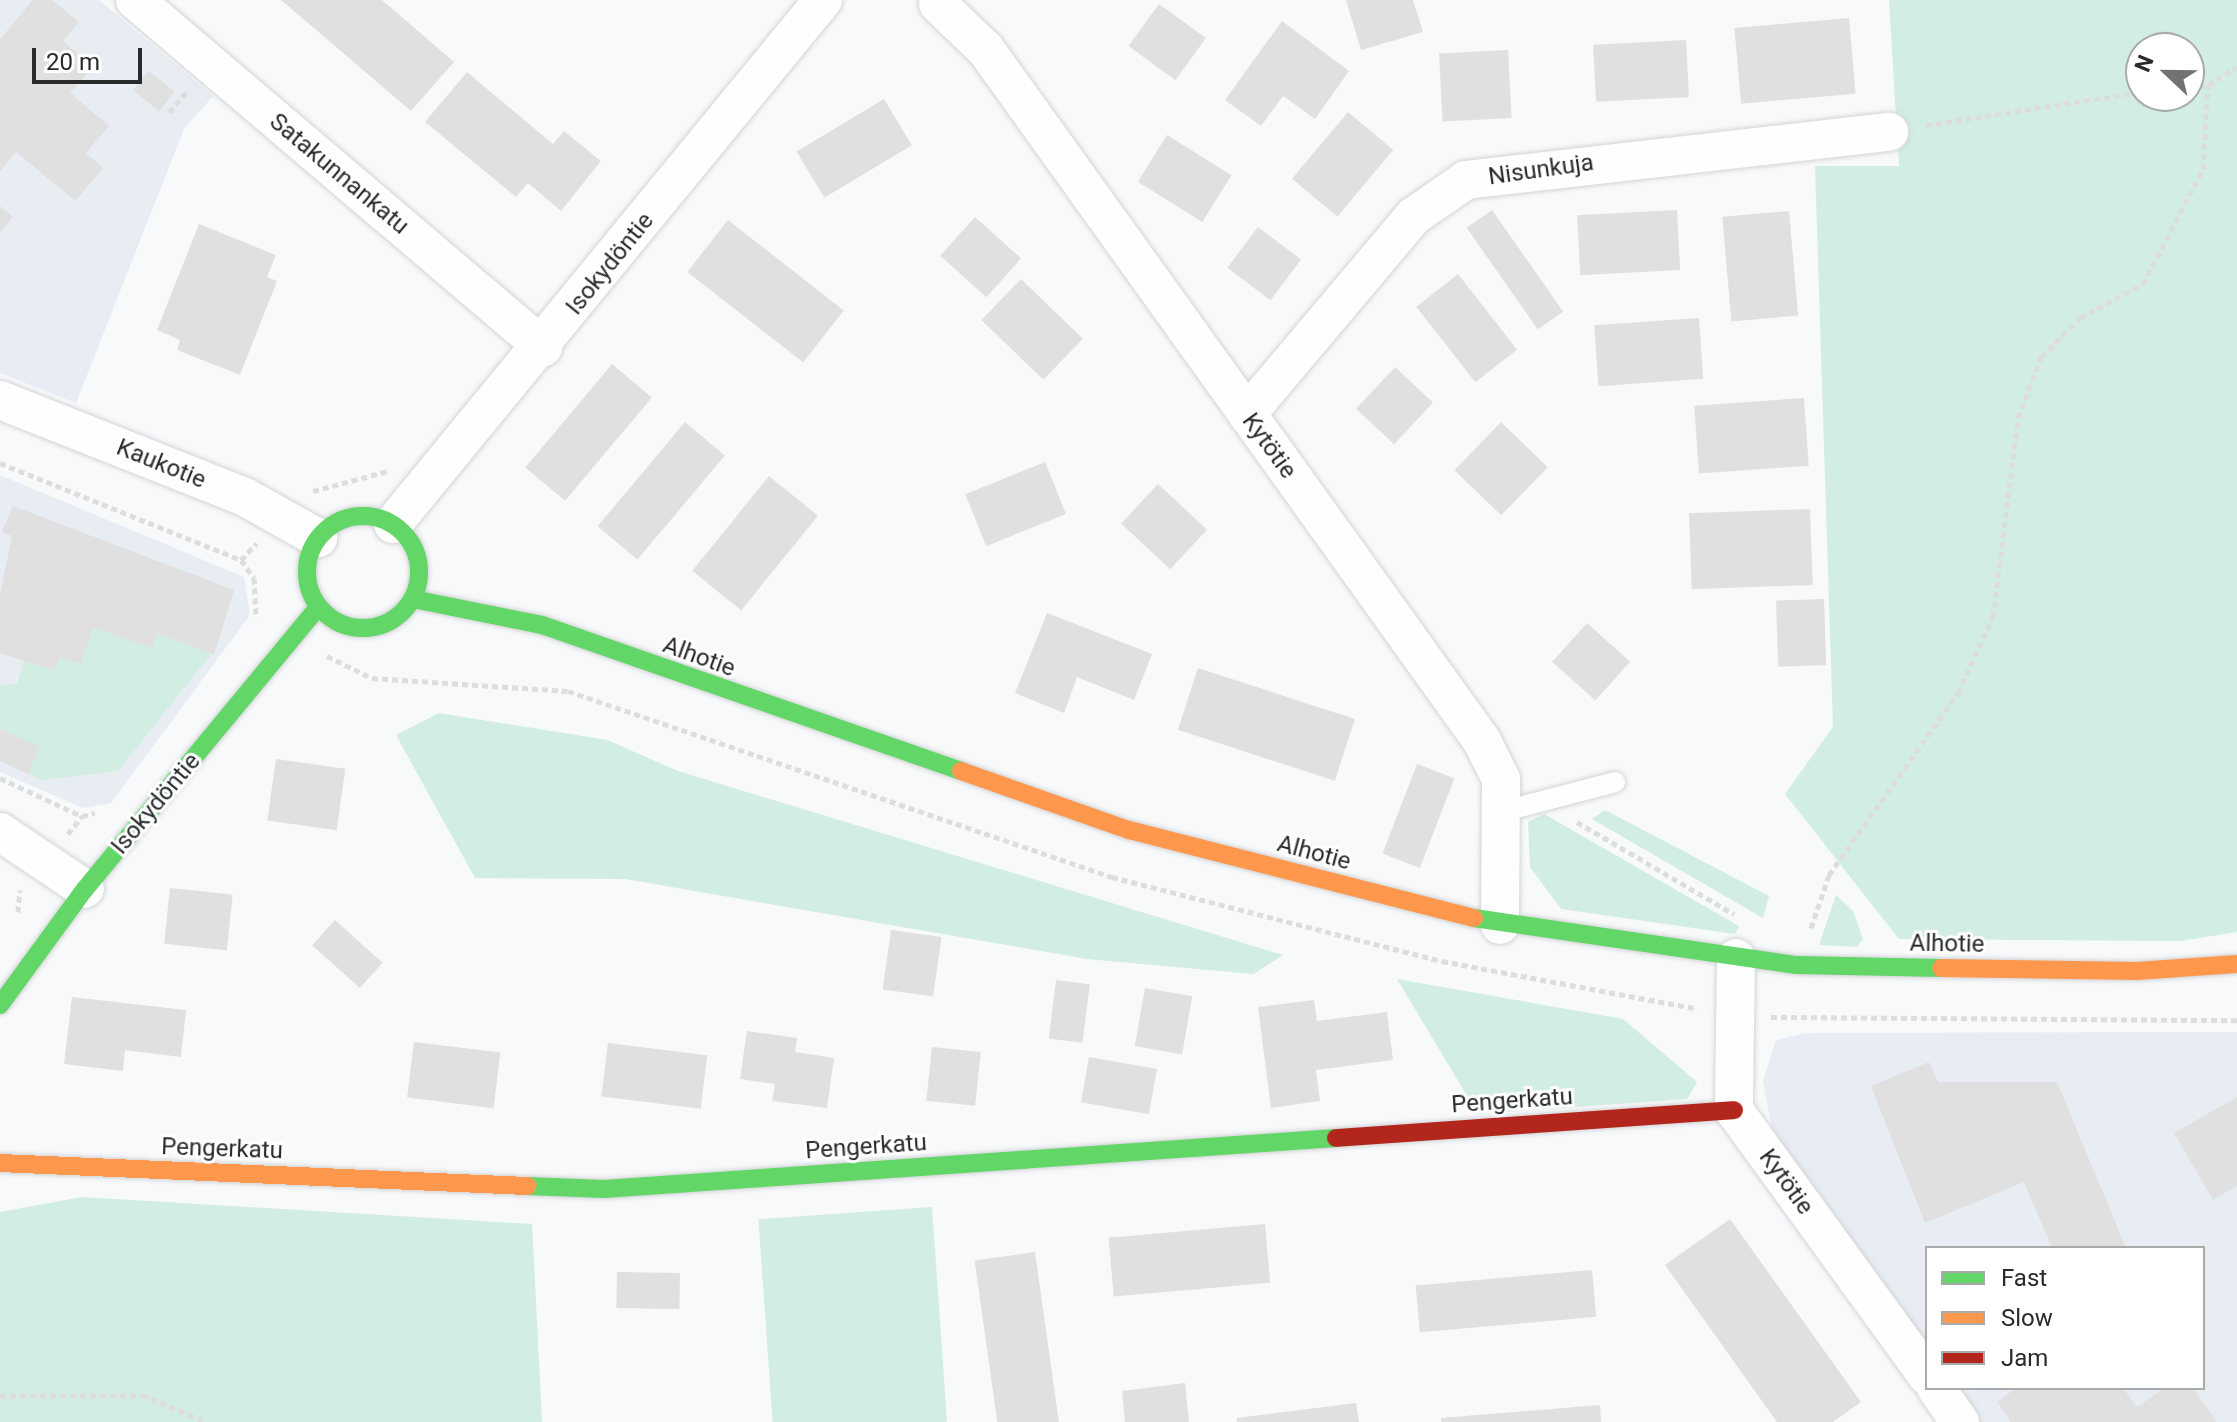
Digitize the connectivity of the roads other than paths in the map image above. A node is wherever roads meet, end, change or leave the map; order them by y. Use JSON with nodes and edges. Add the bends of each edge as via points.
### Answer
{"nodes":[{"id":1,"x":135,"y":0,"type":"edge"},
{"id":2,"x":823,"y":0,"type":"edge"},
{"id":3,"x":938,"y":4,"type":"dead end"},
{"id":4,"x":1889,"y":132,"type":"road end"},
{"id":5,"x":543,"y":347,"type":"junction"},
{"id":6,"x":0,"y":400,"type":"edge"},
{"id":7,"x":1247,"y":414,"type":"junction"},
{"id":8,"x":393,"y":524,"type":"junction"},
{"id":9,"x":318,"y":538,"type":"junction"},
{"id":10,"x":413,"y":599,"type":"junction"},
{"id":11,"x":318,"y":607,"type":"junction"},
{"id":12,"x":1615,"y":782,"type":"dead end"},
{"id":13,"x":1501,"y":812,"type":"junction"},
{"id":14,"x":0,"y":832,"type":"edge"},
{"id":15,"x":85,"y":889,"type":"junction"},
{"id":16,"x":1500,"y":925,"type":"junction"},
{"id":17,"x":1736,"y":958,"type":"junction"},
{"id":18,"x":2237,"y":964,"type":"edge"},
{"id":19,"x":0,"y":1005,"type":"edge"},
{"id":20,"x":1734,"y":1110,"type":"junction"},
{"id":21,"x":0,"y":1163,"type":"edge"},
{"id":22,"x":1925,"y":1383,"type":"edge"}],
"edges":[{"from":1,"to":5,"type":"street","name":"Satakunnankatu"},
{"from":2,"to":5,"type":"street","name":"Isokydöntie"},
{"from":3,"to":7,"type":"street","name":"Kytötie","via":[[986,50]]},
{"from":4,"to":7,"type":"street","name":"Nisunkuja","via":[[1466,180],[1414,216]]},
{"from":5,"to":8,"type":"street","name":"Isokydöntie"},
{"from":6,"to":9,"type":"street","name":"Kaukotie","via":[[245,497]]},
{"from":7,"to":13,"type":"street","name":"Kytötie","via":[[1482,741],[1501,779]]},
{"from":8,"to":9,"type":"street","via":[[348,517]]},
{"from":8,"to":10,"type":"street","via":[[418,557]]},
{"from":9,"to":11,"type":"street","via":[[306,569]]},
{"from":10,"to":11,"type":"street","via":[[401,614],[370,628],[341,625]]},
{"from":10,"to":16,"type":"street","name":"Alhotie","via":[[542,625],[1129,830]]},
{"from":11,"to":15,"type":"street","name":"Isokydöntie"},
{"from":12,"to":13,"type":"lane"},
{"from":13,"to":16,"type":"street","name":"Kytötie"},
{"from":14,"to":15,"type":"street"},
{"from":15,"to":19,"type":"street","name":"Isokydöntie"},
{"from":16,"to":17,"type":"street","name":"Alhotie"},
{"from":17,"to":18,"type":"street","name":"Alhotie","via":[[1797,965],[2137,971]]},
{"from":17,"to":20,"type":"street"},
{"from":20,"to":21,"type":"street","name":"Pengerkatu","via":[[604,1189]]},
{"from":20,"to":22,"type":"street","name":"Kytötie"}]}
